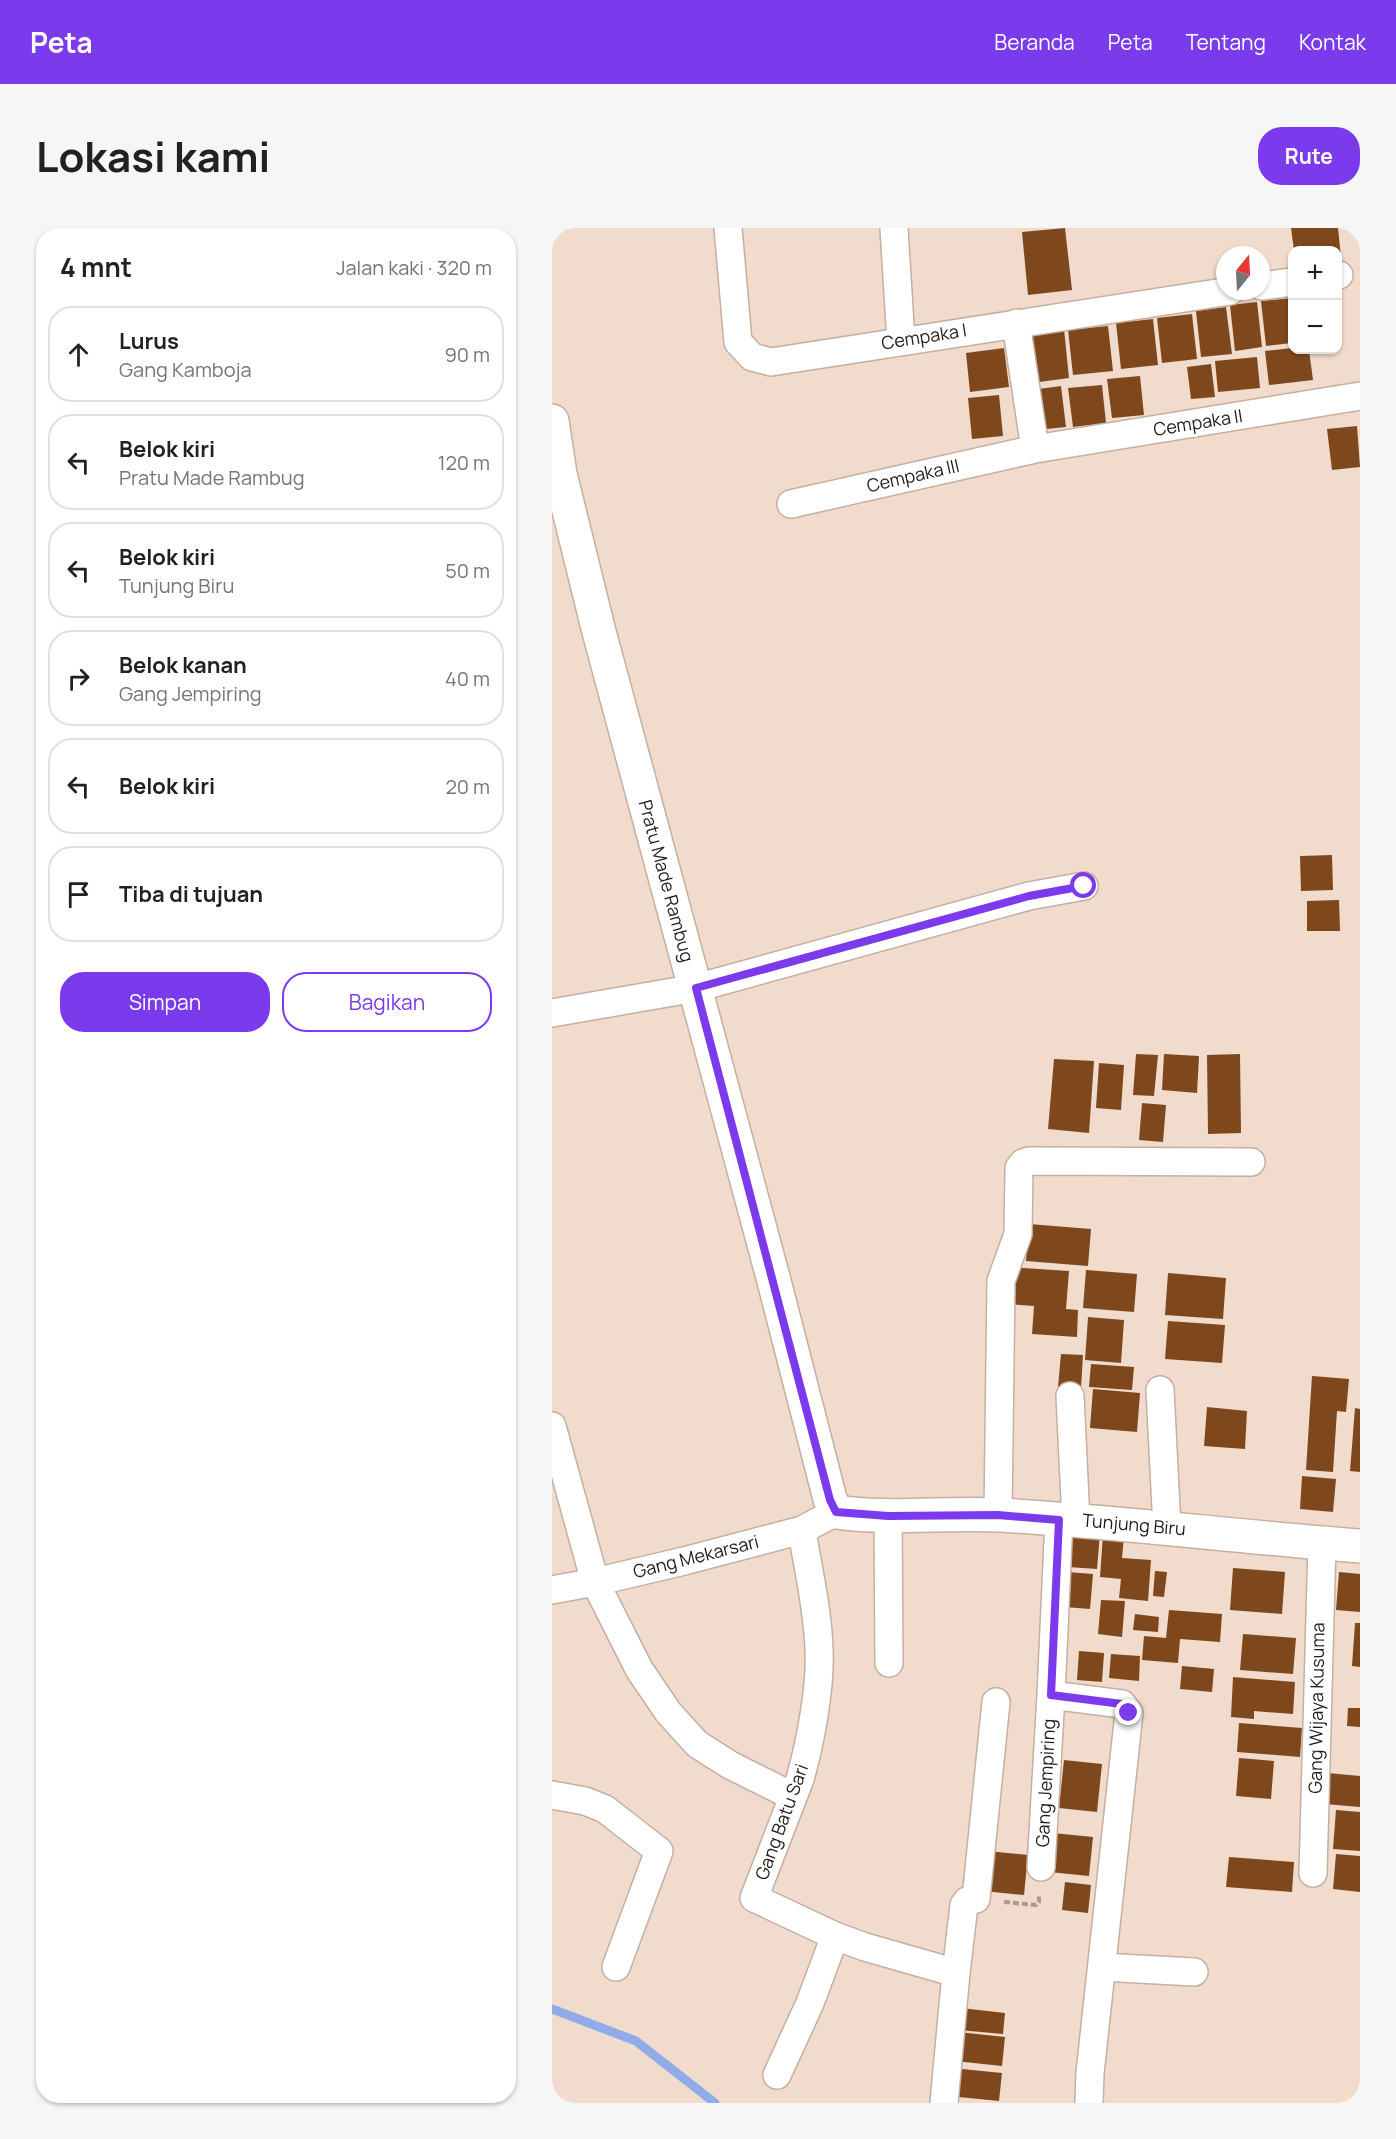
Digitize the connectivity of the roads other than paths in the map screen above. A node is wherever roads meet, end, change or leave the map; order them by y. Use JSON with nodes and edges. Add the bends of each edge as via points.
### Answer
{"nodes":[{"id":1,"x":728,"y":228,"type":"edge"},
{"id":2,"x":894,"y":228,"type":"edge"},
{"id":3,"x":1288,"y":283,"type":"edge"},
{"id":4,"x":1270,"y":285,"type":"edge"},
{"id":5,"x":1216,"y":293,"type":"edge"},
{"id":6,"x":1016,"y":323,"type":"junction"},
{"id":7,"x":901,"y":341,"type":"junction"},
{"id":8,"x":1360,"y":396,"type":"edge"},
{"id":9,"x":552,"y":421,"type":"edge"},
{"id":10,"x":1035,"y":449,"type":"junction"},
{"id":11,"x":791,"y":504,"type":"dead end"},
{"id":12,"x":1084,"y":886,"type":"dead end"},
{"id":13,"x":696,"y":988,"type":"junction"},
{"id":14,"x":552,"y":1013,"type":"edge"},
{"id":15,"x":1251,"y":1162,"type":"dead end"},
{"id":16,"x":1160,"y":1390,"type":"dead end"},
{"id":17,"x":1070,"y":1396,"type":"dead end"},
{"id":18,"x":552,"y":1425,"type":"edge"},
{"id":19,"x":836,"y":1512,"type":"junction"},
{"id":20,"x":998,"y":1515,"type":"junction"},
{"id":21,"x":888,"y":1516,"type":"junction"},
{"id":22,"x":1067,"y":1520,"type":"junction"},
{"id":23,"x":1167,"y":1528,"type":"junction"},
{"id":24,"x":802,"y":1530,"type":"junction"},
{"id":25,"x":1322,"y":1543,"type":"junction"},
{"id":26,"x":1360,"y":1546,"type":"edge"},
{"id":27,"x":595,"y":1582,"type":"junction"},
{"id":28,"x":552,"y":1590,"type":"edge"},
{"id":29,"x":889,"y":1663,"type":"dead end"},
{"id":30,"x":1051,"y":1695,"type":"junction"},
{"id":31,"x":996,"y":1702,"type":"dead end"},
{"id":32,"x":552,"y":1794,"type":"edge"},
{"id":33,"x":792,"y":1796,"type":"junction"},
{"id":34,"x":1041,"y":1867,"type":"road end"},
{"id":35,"x":1313,"y":1873,"type":"dead end"},
{"id":36,"x":835,"y":1936,"type":"junction"},
{"id":37,"x":616,"y":1966,"type":"dead end"},
{"id":38,"x":1102,"y":1966,"type":"junction"},
{"id":39,"x":1194,"y":1972,"type":"dead end"},
{"id":40,"x":956,"y":1973,"type":"junction"},
{"id":41,"x":777,"y":2075,"type":"dead end"},
{"id":42,"x":944,"y":2103,"type":"edge"},
{"id":43,"x":1089,"y":2103,"type":"edge"}],
"edges":[{"from":1,"to":7,"type":"street","name":"Cempaka I","via":[[738,342],[752,357],[771,362]]},
{"from":2,"to":7,"type":"street"},
{"from":3,"to":4,"type":"street"},
{"from":5,"to":6,"type":"street","name":"Cempaka I"},
{"from":6,"to":7,"type":"street","name":"Cempaka I"},
{"from":6,"to":10,"type":"street"},
{"from":8,"to":10,"type":"street","name":"Cempaka II"},
{"from":9,"to":13,"type":"street","name":"Pratu Made Rambug","via":[[560,474],[598,628]]},
{"from":10,"to":11,"type":"street","name":"Cempaka III"},
{"from":12,"to":13,"type":"street","via":[[1029,896]]},
{"from":13,"to":14,"type":"street"},
{"from":13,"to":19,"type":"street","name":"Pratu Made Rambug"},
{"from":15,"to":20,"type":"street","via":[[1029,1161],[1019,1168],[1018,1234],[1001,1281]]},
{"from":16,"to":23,"type":"street"},
{"from":17,"to":22,"type":"street","name":"Gang Jempiring"},
{"from":18,"to":27,"type":"street"},
{"from":19,"to":21,"type":"street","name":"Tunjung Biru"},
{"from":19,"to":24,"type":"street","name":"Gang Mekarsari"},
{"from":20,"to":21,"type":"street","name":"Tunjung Biru"},
{"from":20,"to":22,"type":"street","name":"Tunjung Biru"},
{"from":21,"to":29,"type":"street"},
{"from":22,"to":23,"type":"street","name":"Tunjung Biru"},
{"from":22,"to":30,"type":"street","name":"Gang Jempiring"},
{"from":23,"to":25,"type":"street","name":"Tunjung Biru"},
{"from":24,"to":27,"type":"street","name":"Gang Mekarsari"},
{"from":24,"to":33,"type":"street","name":"Gang Batu Sari","via":[[818,1628],[819,1671],[805,1760]]},
{"from":25,"to":26,"type":"street","name":"Tunjung Biru"},
{"from":25,"to":35,"type":"street","name":"Gang Wijaya Kusuma"},
{"from":27,"to":28,"type":"street","name":"Gang Mekarsari"},
{"from":27,"to":33,"type":"street","via":[[639,1669],[668,1712],[697,1744]]},
{"from":30,"to":34,"type":"street","name":"Gang Jempiring"},
{"from":30,"to":38,"type":"street","via":[[1122,1704],[1129,1713]]},
{"from":31,"to":40,"type":"street","via":[[976,1899],[964,1905]]},
{"from":32,"to":37,"type":"street","via":[[604,1809],[660,1851]]},
{"from":33,"to":36,"type":"street","name":"Gang Batu Sari","via":[[754,1898]]},
{"from":36,"to":40,"type":"street"},
{"from":36,"to":41,"type":"street"},
{"from":38,"to":39,"type":"street"},
{"from":38,"to":43,"type":"street"},
{"from":40,"to":42,"type":"street"}]}
